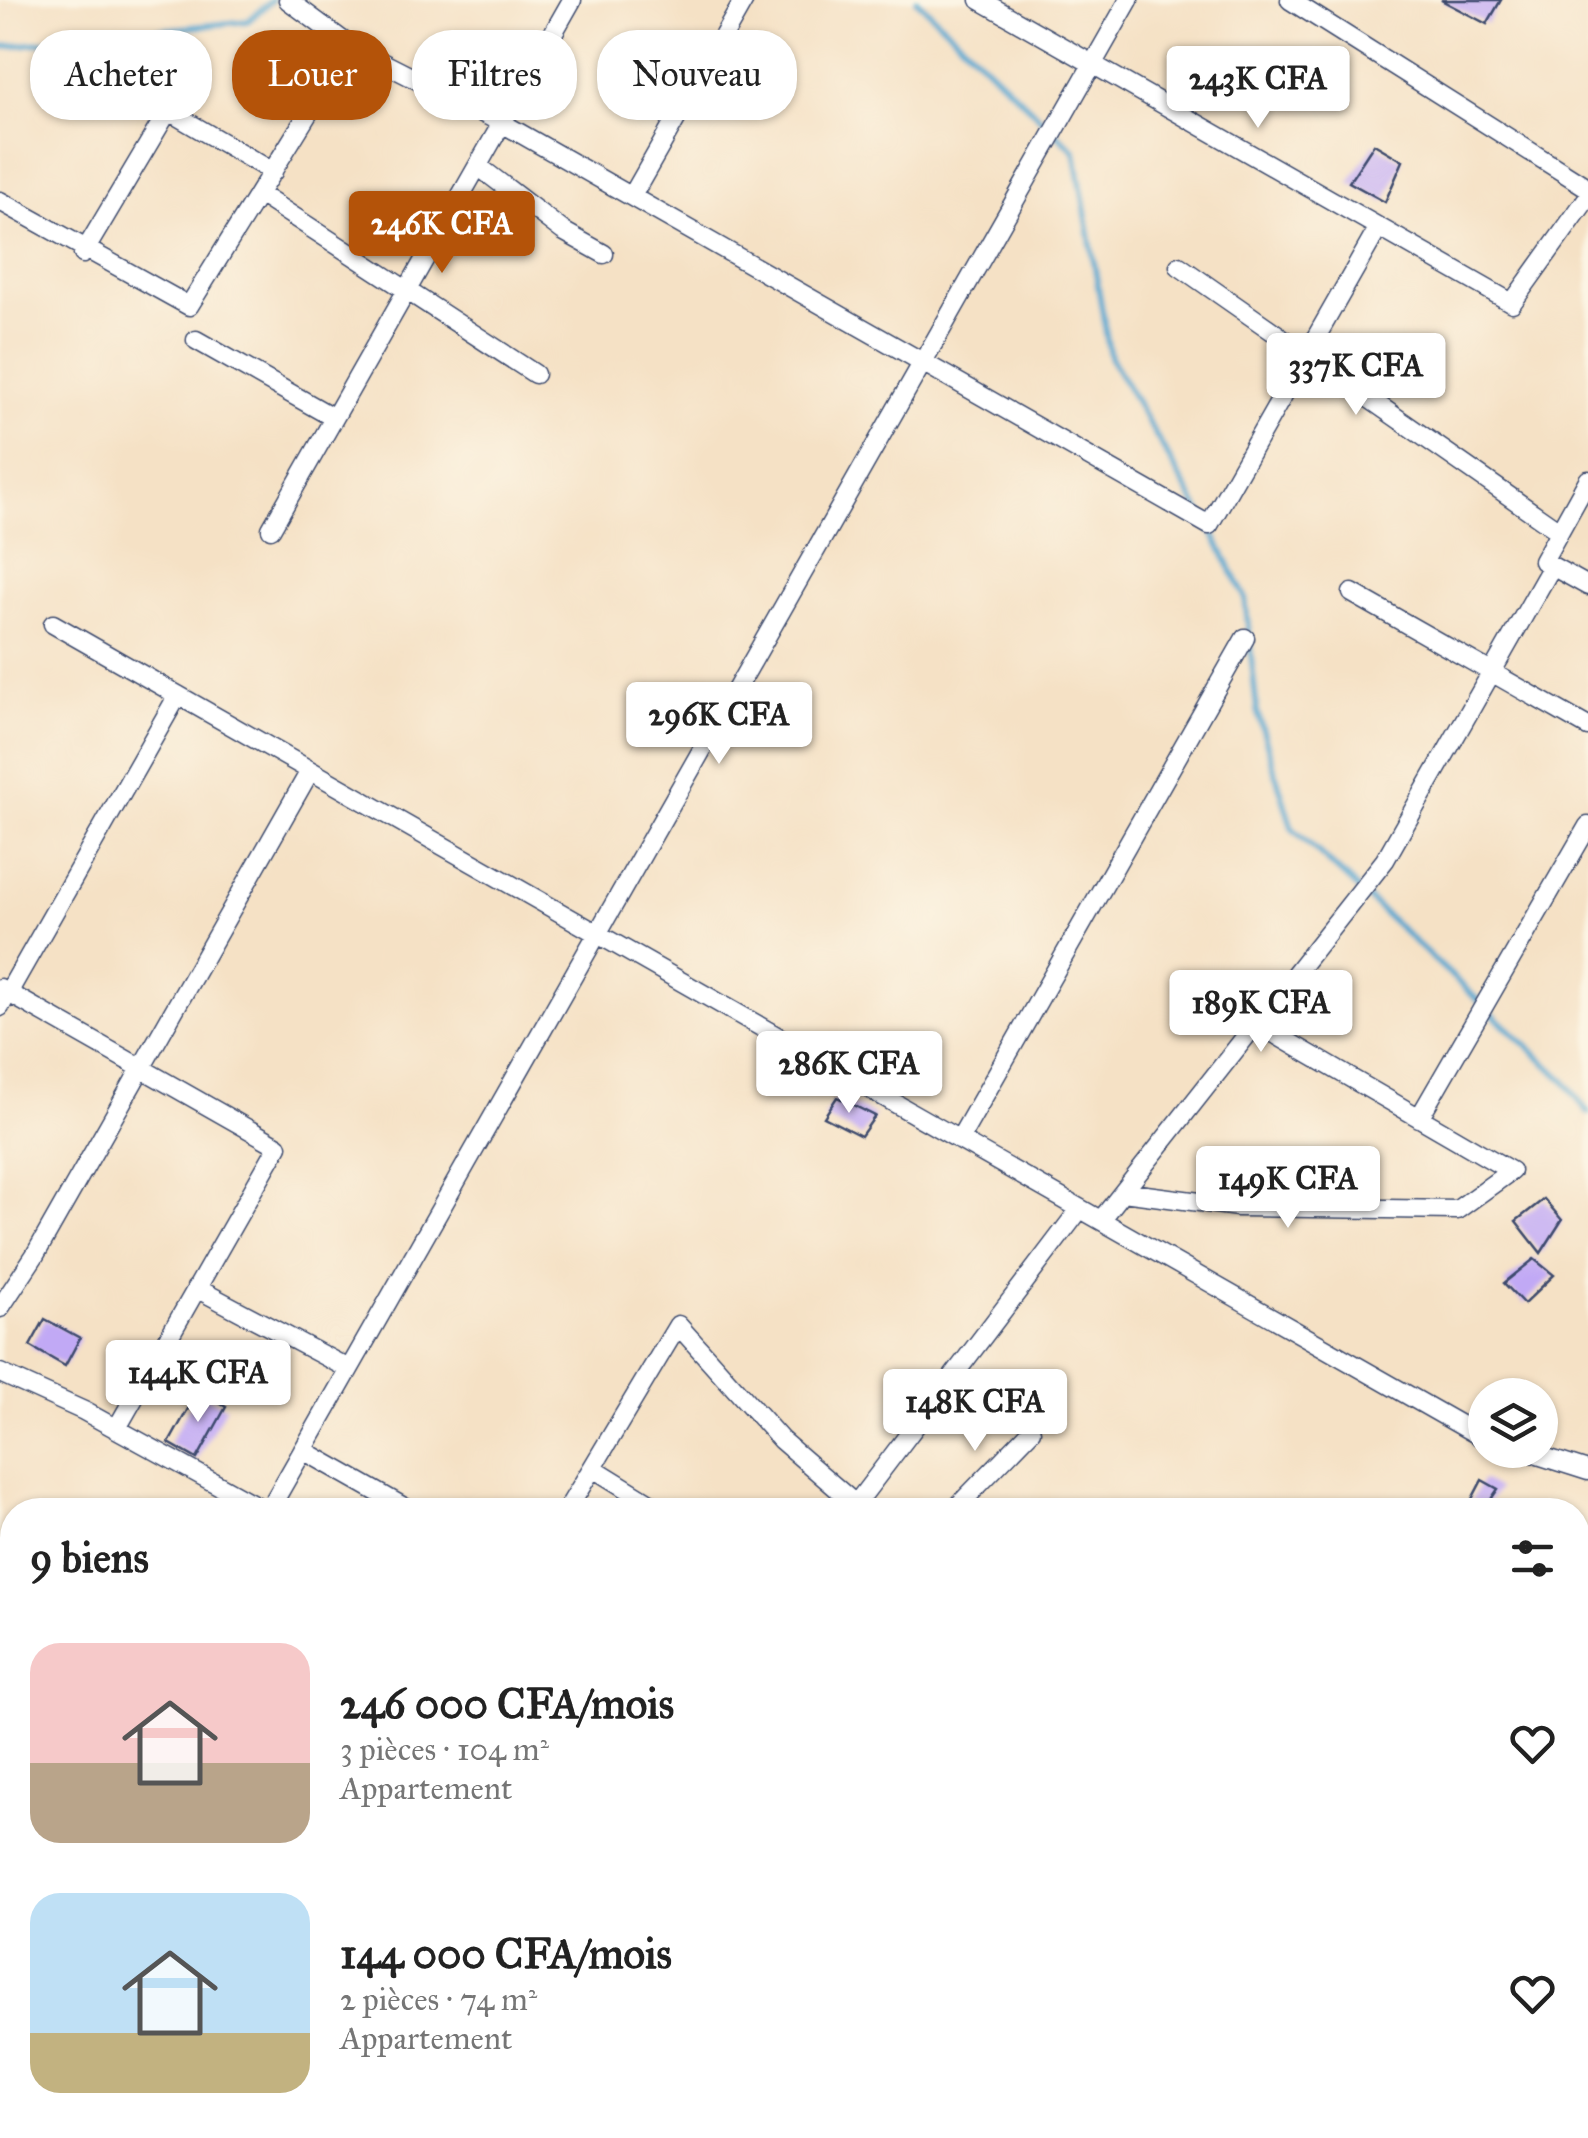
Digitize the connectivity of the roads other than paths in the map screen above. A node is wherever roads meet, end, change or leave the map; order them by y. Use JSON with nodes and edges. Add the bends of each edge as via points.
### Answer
{"nodes":[{"id":1,"x":288,"y":0,"type":"edge"},
{"id":2,"x":572,"y":0,"type":"edge"},
{"id":3,"x":744,"y":0,"type":"edge"},
{"id":4,"x":980,"y":0,"type":"edge"},
{"id":5,"x":1128,"y":0,"type":"edge"},
{"id":6,"x":1290,"y":0,"type":"edge"},
{"id":7,"x":328,"y":30,"type":"edge"},
{"id":8,"x":1092,"y":64,"type":"junction"},
{"id":9,"x":392,"y":67,"type":"edge"},
{"id":10,"x":163,"y":120,"type":"edge"},
{"id":11,"x":183,"y":120,"type":"edge"},
{"id":12,"x":305,"y":120,"type":"edge"},
{"id":13,"x":502,"y":122,"type":"junction"},
{"id":14,"x":478,"y":166,"type":"junction"},
{"id":15,"x":273,"y":172,"type":"junction"},
{"id":16,"x":1588,"y":188,"type":"edge"},
{"id":17,"x":260,"y":194,"type":"junction"},
{"id":18,"x":632,"y":196,"type":"junction"},
{"id":19,"x":1588,"y":197,"type":"edge"},
{"id":20,"x":0,"y":201,"type":"edge"},
{"id":21,"x":1379,"y":227,"type":"junction"},
{"id":22,"x":84,"y":251,"type":"junction"},
{"id":23,"x":604,"y":254,"type":"dead end"},
{"id":24,"x":1179,"y":266,"type":"dead end"},
{"id":25,"x":407,"y":290,"type":"junction"},
{"id":26,"x":196,"y":340,"type":"dead end"},
{"id":27,"x":1306,"y":354,"type":"junction"},
{"id":28,"x":922,"y":362,"type":"junction"},
{"id":29,"x":534,"y":374,"type":"dead end"},
{"id":30,"x":334,"y":418,"type":"junction"},
{"id":31,"x":1588,"y":480,"type":"edge"},
{"id":32,"x":271,"y":529,"type":"dead end"},
{"id":33,"x":1559,"y":531,"type":"junction"},
{"id":34,"x":1552,"y":566,"type":"junction"},
{"id":35,"x":1588,"y":586,"type":"edge"},
{"id":36,"x":1352,"y":593,"type":"dead end"},
{"id":37,"x":53,"y":624,"type":"dead end"},
{"id":38,"x":1245,"y":638,"type":"dead end"},
{"id":39,"x":1492,"y":672,"type":"junction"},
{"id":40,"x":178,"y":695,"type":"junction"},
{"id":41,"x":1588,"y":726,"type":"edge"},
{"id":42,"x":310,"y":770,"type":"junction"},
{"id":43,"x":1588,"y":826,"type":"edge"},
{"id":44,"x":597,"y":934,"type":"junction"},
{"id":45,"x":3,"y":996,"type":"edge"},
{"id":46,"x":1256,"y":1024,"type":"junction"},
{"id":47,"x":141,"y":1068,"type":"junction"},
{"id":48,"x":1419,"y":1118,"type":"junction"},
{"id":49,"x":960,"y":1140,"type":"junction"},
{"id":50,"x":1123,"y":1192,"type":"junction"},
{"id":51,"x":1080,"y":1208,"type":"junction"},
{"id":52,"x":1101,"y":1220,"type":"junction"},
{"id":53,"x":196,"y":1288,"type":"junction"},
{"id":54,"x":0,"y":1308,"type":"edge"},
{"id":55,"x":349,"y":1369,"type":"junction"},
{"id":56,"x":0,"y":1372,"type":"edge"},
{"id":57,"x":117,"y":1428,"type":"junction"},
{"id":58,"x":1468,"y":1429,"type":"edge"},
{"id":59,"x":1031,"y":1431,"type":"dead end"},
{"id":60,"x":303,"y":1450,"type":"junction"},
{"id":61,"x":1558,"y":1461,"type":"edge"},
{"id":62,"x":592,"y":1468,"type":"junction"},
{"id":63,"x":1588,"y":1470,"type":"edge"},
{"id":64,"x":244,"y":1498,"type":"edge"},
{"id":65,"x":273,"y":1498,"type":"edge"},
{"id":66,"x":388,"y":1498,"type":"edge"},
{"id":67,"x":574,"y":1498,"type":"edge"},
{"id":68,"x":641,"y":1498,"type":"edge"},
{"id":69,"x":849,"y":1498,"type":"edge"},
{"id":70,"x":866,"y":1498,"type":"edge"},
{"id":71,"x":966,"y":1498,"type":"edge"}],
"edges":[{"from":1,"to":7,"type":"street"},
{"from":2,"to":13,"type":"street"},
{"from":3,"to":18,"type":"street"},
{"from":4,"to":8,"type":"street"},
{"from":5,"to":8,"type":"street"},
{"from":6,"to":16,"type":"street"},
{"from":8,"to":21,"type":"street"},
{"from":8,"to":28,"type":"street"},
{"from":9,"to":13,"type":"street"},
{"from":10,"to":22,"type":"street"},
{"from":11,"to":15,"type":"street"},
{"from":12,"to":15,"type":"street"},
{"from":13,"to":14,"type":"street"},
{"from":13,"to":18,"type":"street"},
{"from":14,"to":23,"type":"street"},
{"from":14,"to":25,"type":"street"},
{"from":15,"to":17,"type":"street"},
{"from":17,"to":22,"type":"street","via":[[189,306]]},
{"from":17,"to":25,"type":"street"},
{"from":18,"to":28,"type":"street"},
{"from":19,"to":21,"type":"street","via":[[1512,303]]},
{"from":20,"to":22,"type":"street"},
{"from":21,"to":27,"type":"street"},
{"from":24,"to":27,"type":"street"},
{"from":25,"to":29,"type":"street"},
{"from":25,"to":30,"type":"street"},
{"from":26,"to":30,"type":"street"},
{"from":27,"to":28,"type":"street","via":[[1209,525]]},
{"from":27,"to":33,"type":"street"},
{"from":28,"to":44,"type":"street"},
{"from":30,"to":32,"type":"street"},
{"from":31,"to":33,"type":"street"},
{"from":33,"to":34,"type":"street","via":[[1543,560]]},
{"from":34,"to":35,"type":"street"},
{"from":34,"to":39,"type":"street"},
{"from":36,"to":39,"type":"street"},
{"from":37,"to":40,"type":"street"},
{"from":38,"to":49,"type":"street"},
{"from":39,"to":41,"type":"street"},
{"from":39,"to":46,"type":"street","via":[[1385,860]]},
{"from":40,"to":42,"type":"street"},
{"from":40,"to":45,"type":"street"},
{"from":42,"to":44,"type":"street"},
{"from":42,"to":47,"type":"street"},
{"from":43,"to":48,"type":"street"},
{"from":44,"to":49,"type":"street"},
{"from":44,"to":55,"type":"street"},
{"from":45,"to":47,"type":"street"},
{"from":46,"to":48,"type":"street"},
{"from":46,"to":50,"type":"street"},
{"from":47,"to":53,"type":"street","via":[[278,1146]]},
{"from":47,"to":54,"type":"street"},
{"from":48,"to":50,"type":"street","via":[[1511,1171],[1456,1210],[1238,1207]]},
{"from":49,"to":51,"type":"street"},
{"from":50,"to":52,"type":"street"},
{"from":51,"to":52,"type":"street"},
{"from":51,"to":70,"type":"street"},
{"from":52,"to":58,"type":"street"},
{"from":53,"to":55,"type":"street"},
{"from":53,"to":57,"type":"street"},
{"from":55,"to":60,"type":"street"},
{"from":56,"to":57,"type":"street"},
{"from":57,"to":64,"type":"street"},
{"from":59,"to":71,"type":"street"},
{"from":60,"to":65,"type":"street"},
{"from":60,"to":66,"type":"street"},
{"from":61,"to":63,"type":"street"},
{"from":62,"to":67,"type":"street"},
{"from":62,"to":68,"type":"street"},
{"from":62,"to":69,"type":"street","via":[[678,1325],[781,1440]]}]}
